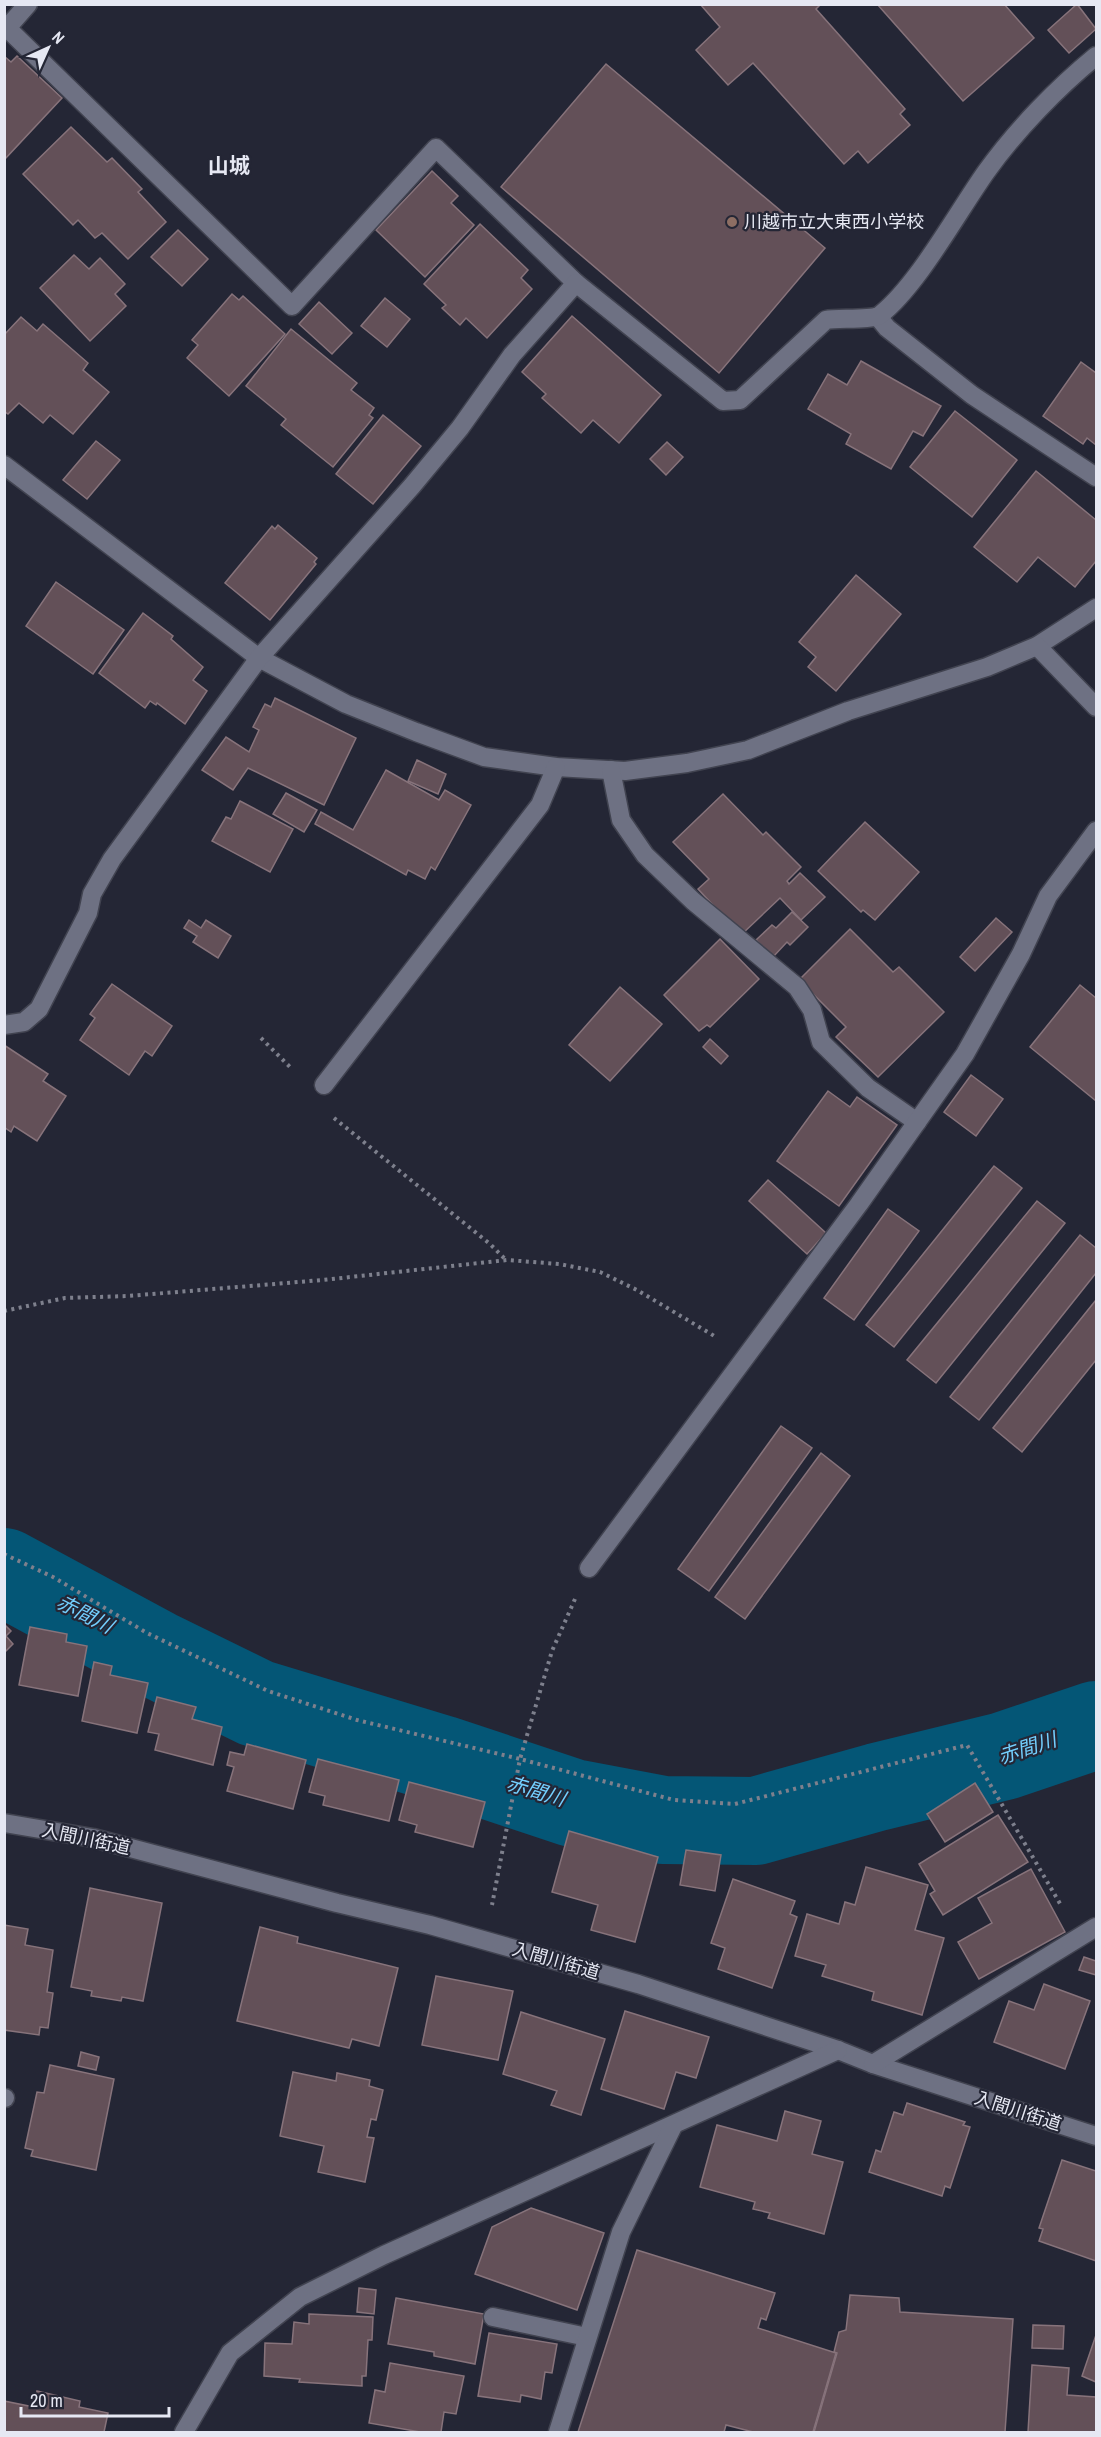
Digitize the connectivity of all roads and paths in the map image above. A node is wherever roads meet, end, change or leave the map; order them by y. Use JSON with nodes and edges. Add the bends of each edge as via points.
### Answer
{"nodes":[{"id":1,"x":28,"y":4,"type":"edge"},
{"id":2,"x":1096,"y":56,"type":"edge"},
{"id":3,"x":576,"y":283,"type":"junction"},
{"id":4,"x":878,"y":316,"type":"junction"},
{"id":5,"x":4,"y":465,"type":"edge"},
{"id":6,"x":1096,"y":477,"type":"edge"},
{"id":7,"x":1096,"y":608,"type":"edge"},
{"id":8,"x":1038,"y":646,"type":"junction"},
{"id":9,"x":259,"y":658,"type":"junction"},
{"id":10,"x":1096,"y":707,"type":"edge"},
{"id":11,"x":556,"y":768,"type":"junction"},
{"id":12,"x":611,"y":770,"type":"junction"},
{"id":13,"x":1096,"y":831,"type":"edge"},
{"id":14,"x":4,"y":1025,"type":"edge"},
{"id":15,"x":261,"y":1038,"type":"dead end"},
{"id":16,"x":299,"y":1075,"type":"dead end"},
{"id":17,"x":324,"y":1085,"type":"dead end"},
{"id":18,"x":328,"y":1110,"type":"dead end"},
{"id":19,"x":917,"y":1122,"type":"junction"},
{"id":20,"x":507,"y":1260,"type":"junction"},
{"id":21,"x":4,"y":1311,"type":"edge"},
{"id":22,"x":747,"y":1356,"type":"junction"},
{"id":23,"x":4,"y":1554,"type":"edge"},
{"id":24,"x":589,"y":1568,"type":"joint"},
{"id":25,"x":520,"y":1759,"type":"junction"},
{"id":26,"x":4,"y":1807,"type":"edge"},
{"id":27,"x":9,"y":1824,"type":"edge"},
{"id":28,"x":1096,"y":1927,"type":"edge"},
{"id":29,"x":1080,"y":1938,"type":"junction"},
{"id":30,"x":485,"y":1941,"type":"junction"},
{"id":31,"x":838,"y":2050,"type":"junction"},
{"id":32,"x":873,"y":2064,"type":"junction"},
{"id":33,"x":673,"y":2126,"type":"junction"},
{"id":34,"x":1096,"y":2136,"type":"edge"},
{"id":35,"x":493,"y":2317,"type":"dead end"},
{"id":36,"x":587,"y":2337,"type":"junction"},
{"id":37,"x":184,"y":2433,"type":"edge"},
{"id":38,"x":558,"y":2433,"type":"edge"}],
"edges":[{"from":1,"to":3,"type":"street","via":[[7,28],[292,306],[436,148]]},
{"from":2,"to":4,"type":"street","via":[[1028,123],[988,170],[908,285]]},
{"from":3,"to":4,"type":"street","via":[[723,401],[740,400],[826,320]]},
{"from":3,"to":9,"type":"street","via":[[512,355],[412,486]]},
{"from":4,"to":6,"type":"street","via":[[887,328],[972,395]]},
{"from":5,"to":9,"type":"street"},
{"from":7,"to":8,"type":"street"},
{"from":8,"to":10,"type":"street"},
{"from":8,"to":12,"type":"street","via":[[748,750],[687,763]]},
{"from":9,"to":11,"type":"street","via":[[346,704],[416,732],[484,757]]},
{"from":9,"to":14,"type":"street","via":[[112,859],[39,1009],[24,1022]]},
{"from":11,"to":12,"type":"street"},
{"from":11,"to":17,"type":"street","via":[[540,805]]},
{"from":12,"to":19,"type":"street","via":[[621,820],[645,855],[693,901],[797,987],[812,1010],[821,1042],[868,1088]]},
{"from":13,"to":19,"type":"street","via":[[1048,896],[1022,954],[965,1054]]},
{"from":15,"to":16,"type":"path"},
{"from":18,"to":20,"type":"path"},
{"from":19,"to":22,"type":"street"},
{"from":20,"to":21,"type":"path","via":[[323,1280],[65,1298]]},
{"from":20,"to":22,"type":"path","via":[[600,1272]]},
{"from":22,"to":24,"type":"street"},
{"from":23,"to":25,"type":"path","via":[[147,1633],[268,1691],[357,1720]]},
{"from":24,"to":25,"type":"path","via":[[552,1651]]},
{"from":25,"to":29,"type":"path","via":[[674,1800],[735,1804],[967,1745]]},
{"from":25,"to":30,"type":"path"},
{"from":26,"to":27,"type":"street"},
{"from":27,"to":30,"type":"street","name":"入間川街道","via":[[93,1838]]},
{"from":28,"to":29,"type":"street"},
{"from":29,"to":32,"type":"street"},
{"from":30,"to":31,"type":"street","name":"入間川街道","via":[[638,1984]]},
{"from":31,"to":32,"type":"street","name":"入間川街道"},
{"from":31,"to":33,"type":"street"},
{"from":32,"to":34,"type":"street","name":"入間川街道"},
{"from":33,"to":36,"type":"street","via":[[621,2232]]},
{"from":33,"to":37,"type":"street","via":[[384,2255],[300,2297],[230,2353]]},
{"from":35,"to":36,"type":"street"},
{"from":36,"to":38,"type":"street"}]}
